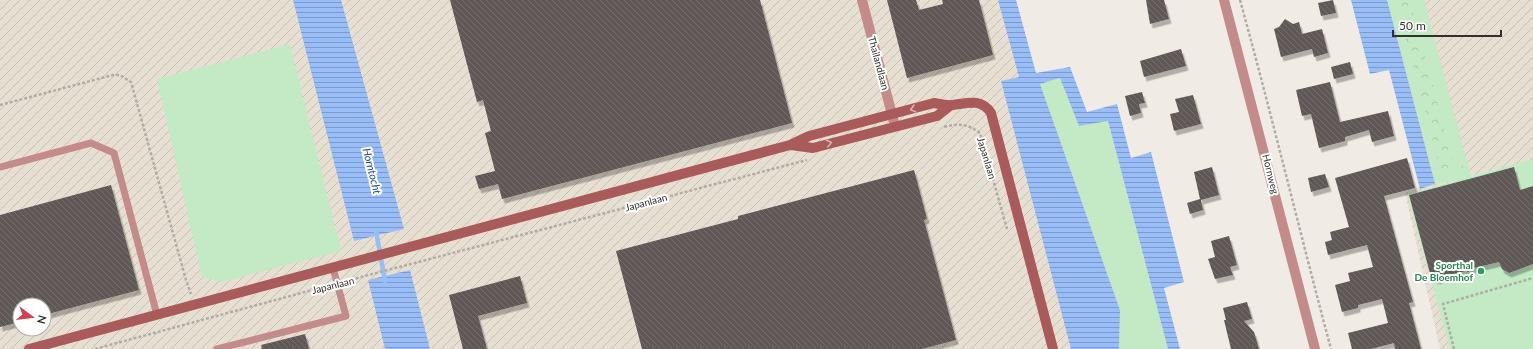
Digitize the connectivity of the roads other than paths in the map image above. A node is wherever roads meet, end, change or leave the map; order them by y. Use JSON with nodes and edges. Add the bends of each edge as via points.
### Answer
{"nodes":[{"id":1,"x":862,"y":0,"type":"edge"},
{"id":2,"x":1224,"y":0,"type":"edge"},
{"id":3,"x":951,"y":105,"type":"junction"},
{"id":4,"x":892,"y":114,"type":"junction"},
{"id":5,"x":895,"y":126,"type":"junction"},
{"id":6,"x":790,"y":145,"type":"junction"},
{"id":7,"x":0,"y":167,"type":"edge"},
{"id":8,"x":333,"y":268,"type":"junction"},
{"id":9,"x":157,"y":315,"type":"junction"},
{"id":10,"x":29,"y":349,"type":"edge"},
{"id":11,"x":217,"y":349,"type":"edge"},
{"id":12,"x":1053,"y":349,"type":"edge"},
{"id":13,"x":1315,"y":349,"type":"edge"}],
"edges":[{"from":1,"to":4,"type":"street","name":"Thailandlaan"},
{"from":2,"to":13,"type":"street","name":"Hornweg"},
{"from":3,"to":4,"type":"street","name":"Japanlaan","one_way":true,"via":[[934,104]]},
{"from":3,"to":5,"type":"street","name":"Japanlaan","via":[[937,116]]},
{"from":3,"to":12,"type":"street","name":"Japanlaan","via":[[973,102],[982,104],[991,113]]},
{"from":4,"to":5,"type":"street","name":"Thailandlaan"},
{"from":4,"to":6,"type":"street","name":"Japanlaan","via":[[809,136]]},
{"from":6,"to":5,"type":"street","name":"Japanlaan","one_way":true,"via":[[813,148]]},
{"from":6,"to":8,"type":"street","name":"Japanlaan"},
{"from":7,"to":9,"type":"lane","via":[[91,143],[114,153]]},
{"from":8,"to":9,"type":"street","name":"Japanlaan"},
{"from":8,"to":11,"type":"lane","via":[[346,316]]},
{"from":9,"to":10,"type":"street","name":"Japanlaan"}]}
